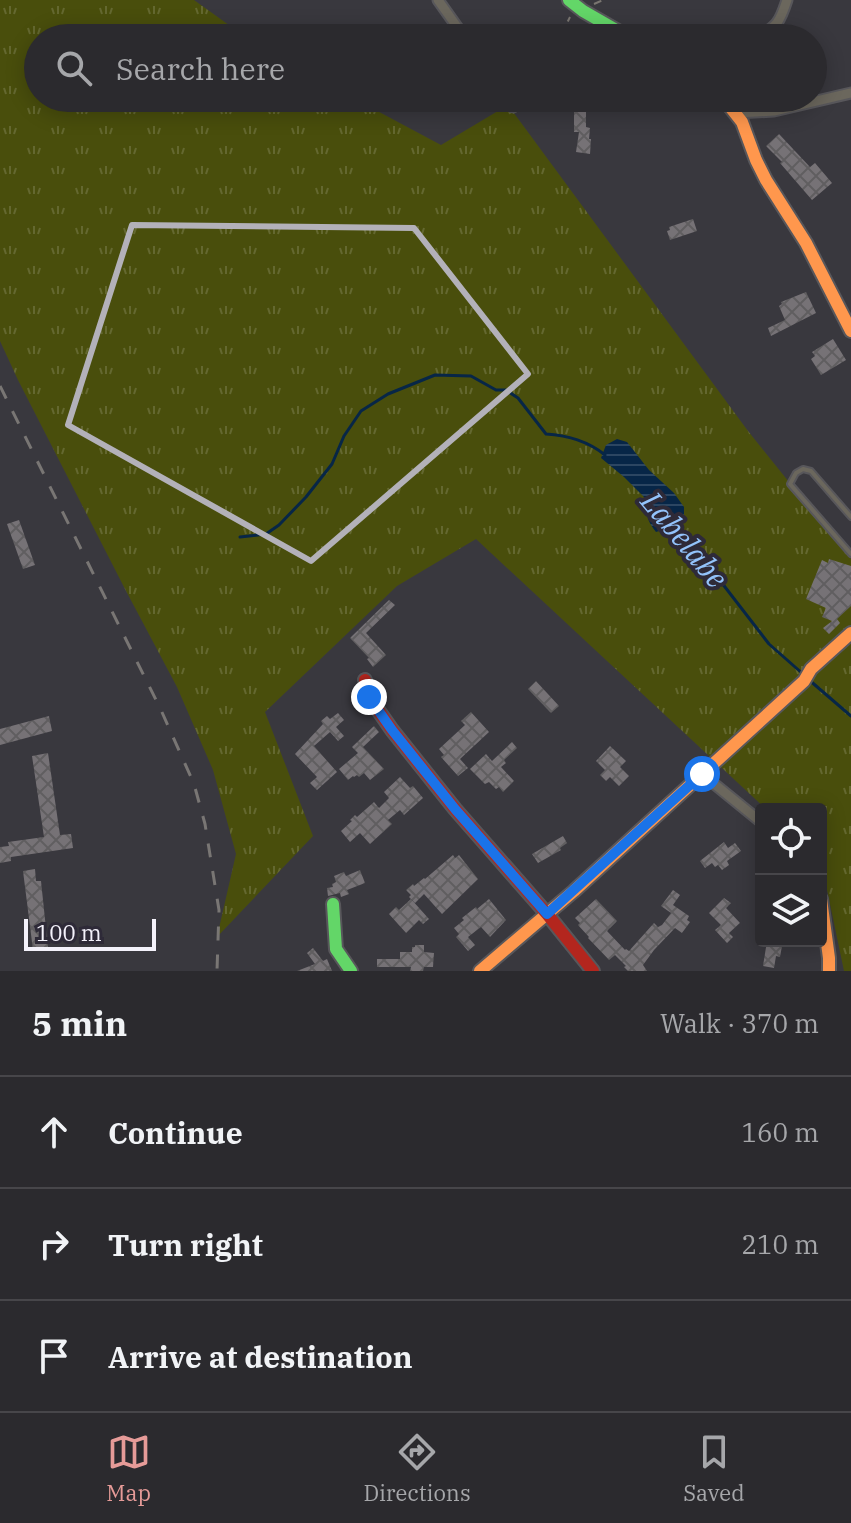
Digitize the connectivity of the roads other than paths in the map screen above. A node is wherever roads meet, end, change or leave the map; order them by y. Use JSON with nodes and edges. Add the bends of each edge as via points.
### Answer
{"nodes":[{"id":1,"x":438,"y":0,"type":"edge"},
{"id":2,"x":787,"y":0,"type":"edge"},
{"id":3,"x":573,"y":3,"type":"edge"},
{"id":4,"x":455,"y":24,"type":"edge"},
{"id":5,"x":606,"y":24,"type":"edge"},
{"id":6,"x":778,"y":24,"type":"edge"},
{"id":7,"x":851,"y":93,"type":"edge"},
{"id":8,"x":827,"y":99,"type":"edge"},
{"id":9,"x":755,"y":112,"type":"edge"},
{"id":10,"x":736,"y":113,"type":"joint"},
{"id":11,"x":851,"y":331,"type":"edge"},
{"id":12,"x":851,"y":517,"type":"edge"},
{"id":13,"x":851,"y":554,"type":"edge"},
{"id":14,"x":851,"y":633,"type":"edge"},
{"id":15,"x":365,"y":680,"type":"dead end"},
{"id":16,"x":702,"y":774,"type":"junction"},
{"id":17,"x":755,"y":817,"type":"edge"},
{"id":18,"x":333,"y":904,"type":"dead end"},
{"id":19,"x":547,"y":914,"type":"junction"},
{"id":20,"x":827,"y":939,"type":"edge"},
{"id":21,"x":351,"y":971,"type":"edge"},
{"id":22,"x":480,"y":971,"type":"edge"},
{"id":23,"x":593,"y":971,"type":"edge"},
{"id":24,"x":829,"y":971,"type":"edge"}],
"edges":[{"from":1,"to":4,"type":"street"},
{"from":2,"to":6,"type":"street"},
{"from":3,"to":5,"type":"street"},
{"from":7,"to":8,"type":"street"},
{"from":9,"to":10,"type":"street"},
{"from":10,"to":11,"type":"street","via":[[766,180]]},
{"from":12,"to":13,"type":"lane","via":[[811,471],[803,469],[791,478],[790,484]]},
{"from":14,"to":16,"type":"street"},
{"from":15,"to":19,"type":"street","via":[[369,697],[392,730]]},
{"from":16,"to":17,"type":"street"},
{"from":16,"to":19,"type":"street"},
{"from":18,"to":21,"type":"street","via":[[336,949]]},
{"from":19,"to":22,"type":"street"},
{"from":19,"to":23,"type":"street"},
{"from":20,"to":24,"type":"street"}]}
